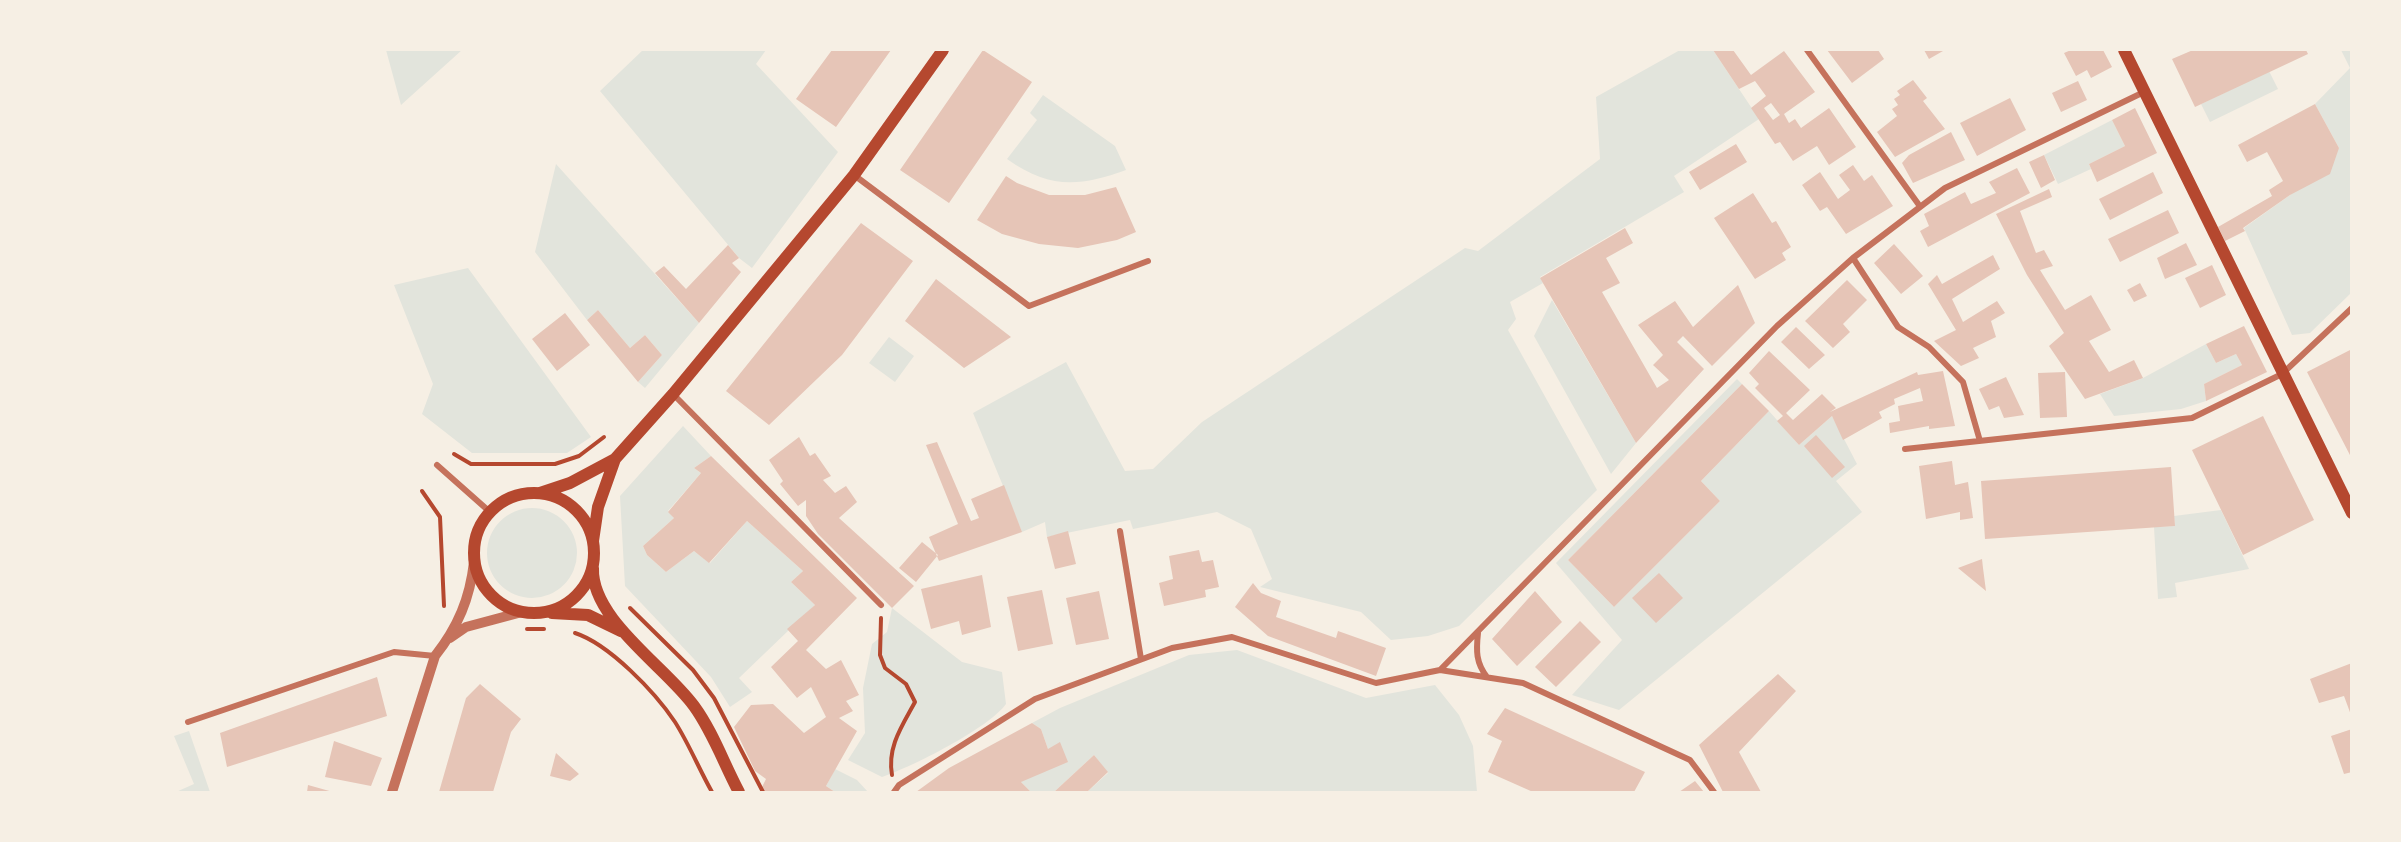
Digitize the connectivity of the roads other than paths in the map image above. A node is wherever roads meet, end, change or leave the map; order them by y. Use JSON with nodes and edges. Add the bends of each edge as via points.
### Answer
{"nodes":[{"id":1,"x":943,"y":50,"type":"edge"},
{"id":2,"x":1807,"y":50,"type":"edge"},
{"id":3,"x":2124,"y":50,"type":"edge"},
{"id":4,"x":2145,"y":91,"type":"junction"},
{"id":5,"x":854,"y":175,"type":"junction"},
{"id":6,"x":1919,"y":205,"type":"junction"},
{"id":7,"x":1853,"y":258,"type":"junction"},
{"id":8,"x":1148,"y":261,"type":"dead end"},
{"id":9,"x":2352,"y":308,"type":"edge"},
{"id":10,"x":2282,"y":374,"type":"junction"},
{"id":11,"x":673,"y":394,"type":"junction"},
{"id":12,"x":1980,"y":441,"type":"junction"},
{"id":13,"x":1905,"y":449,"type":"dead end"},
{"id":14,"x":615,"y":459,"type":"junction"},
{"id":15,"x":437,"y":465,"type":"dead end"},
{"id":16,"x":538,"y":493,"type":"junction"},
{"id":17,"x":490,"y":512,"type":"junction"},
{"id":18,"x":2352,"y":513,"type":"edge"},
{"id":19,"x":1120,"y":531,"type":"dead end"},
{"id":20,"x":593,"y":541,"type":"junction"},
{"id":21,"x":594,"y":555,"type":"junction"},
{"id":22,"x":474,"y":562,"type":"junction"},
{"id":23,"x":881,"y":605,"type":"road end"},
{"id":24,"x":522,"y":612,"type":"junction"},
{"id":25,"x":542,"y":613,"type":"junction"},
{"id":26,"x":621,"y":631,"type":"junction"},
{"id":27,"x":1478,"y":632,"type":"junction"},
{"id":28,"x":450,"y":638,"type":"junction"},
{"id":29,"x":435,"y":656,"type":"junction"},
{"id":30,"x":1141,"y":659,"type":"junction"},
{"id":31,"x":1440,"y":670,"type":"junction"},
{"id":32,"x":1487,"y":677,"type":"junction"},
{"id":33,"x":188,"y":722,"type":"dead end"},
{"id":34,"x":392,"y":792,"type":"edge"},
{"id":35,"x":739,"y":792,"type":"edge"},
{"id":36,"x":894,"y":792,"type":"edge"},
{"id":37,"x":1714,"y":792,"type":"edge"}],
"edges":[{"from":1,"to":5,"type":"main road"},
{"from":2,"to":6,"type":"street"},
{"from":3,"to":4,"type":"main road"},
{"from":4,"to":6,"type":"street","via":[[1945,188]]},
{"from":4,"to":10,"type":"main road"},
{"from":5,"to":8,"type":"street","via":[[1029,306]]},
{"from":5,"to":11,"type":"main road"},
{"from":6,"to":7,"type":"street"},
{"from":7,"to":12,"type":"street","via":[[1898,327],[1929,348],[1963,382]]},
{"from":7,"to":27,"type":"street","via":[[1777,326]]},
{"from":9,"to":10,"type":"street"},
{"from":10,"to":12,"type":"street","via":[[2192,418]]},
{"from":10,"to":18,"type":"main road"},
{"from":11,"to":14,"type":"main road"},
{"from":11,"to":23,"type":"street"},
{"from":12,"to":13,"type":"street"},
{"from":14,"to":16,"type":"main road","via":[[570,483]]},
{"from":14,"to":20,"type":"main road","via":[[598,507]]},
{"from":15,"to":17,"type":"street"},
{"from":16,"to":17,"type":"main road","via":[[520,494]]},
{"from":16,"to":20,"type":"main road","via":[[571,506],[581,516]]},
{"from":17,"to":22,"type":"main road","via":[[479,526]]},
{"from":19,"to":30,"type":"street"},
{"from":20,"to":21,"type":"main road"},
{"from":21,"to":25,"type":"main road","via":[[584,587],[572,600]]},
{"from":21,"to":26,"type":"main road","via":[[593,579]]},
{"from":22,"to":24,"type":"main road","via":[[489,594],[504,606]]},
{"from":22,"to":28,"type":"street","via":[[470,592]]},
{"from":24,"to":25,"type":"main road"},
{"from":24,"to":28,"type":"street","via":[[466,627]]},
{"from":25,"to":26,"type":"main road","via":[[588,615]]},
{"from":26,"to":35,"type":"main road","via":[[695,707]]},
{"from":27,"to":31,"type":"street"},
{"from":27,"to":32,"type":"street","via":[[1479,667]]},
{"from":28,"to":29,"type":"street"},
{"from":29,"to":33,"type":"street","via":[[394,652]]},
{"from":29,"to":34,"type":"street"},
{"from":30,"to":31,"type":"street","via":[[1172,648],[1232,637],[1376,683]]},
{"from":30,"to":36,"type":"street","via":[[1035,699]]},
{"from":31,"to":32,"type":"street"},
{"from":32,"to":37,"type":"street","via":[[1523,683],[1690,760]]}]}
